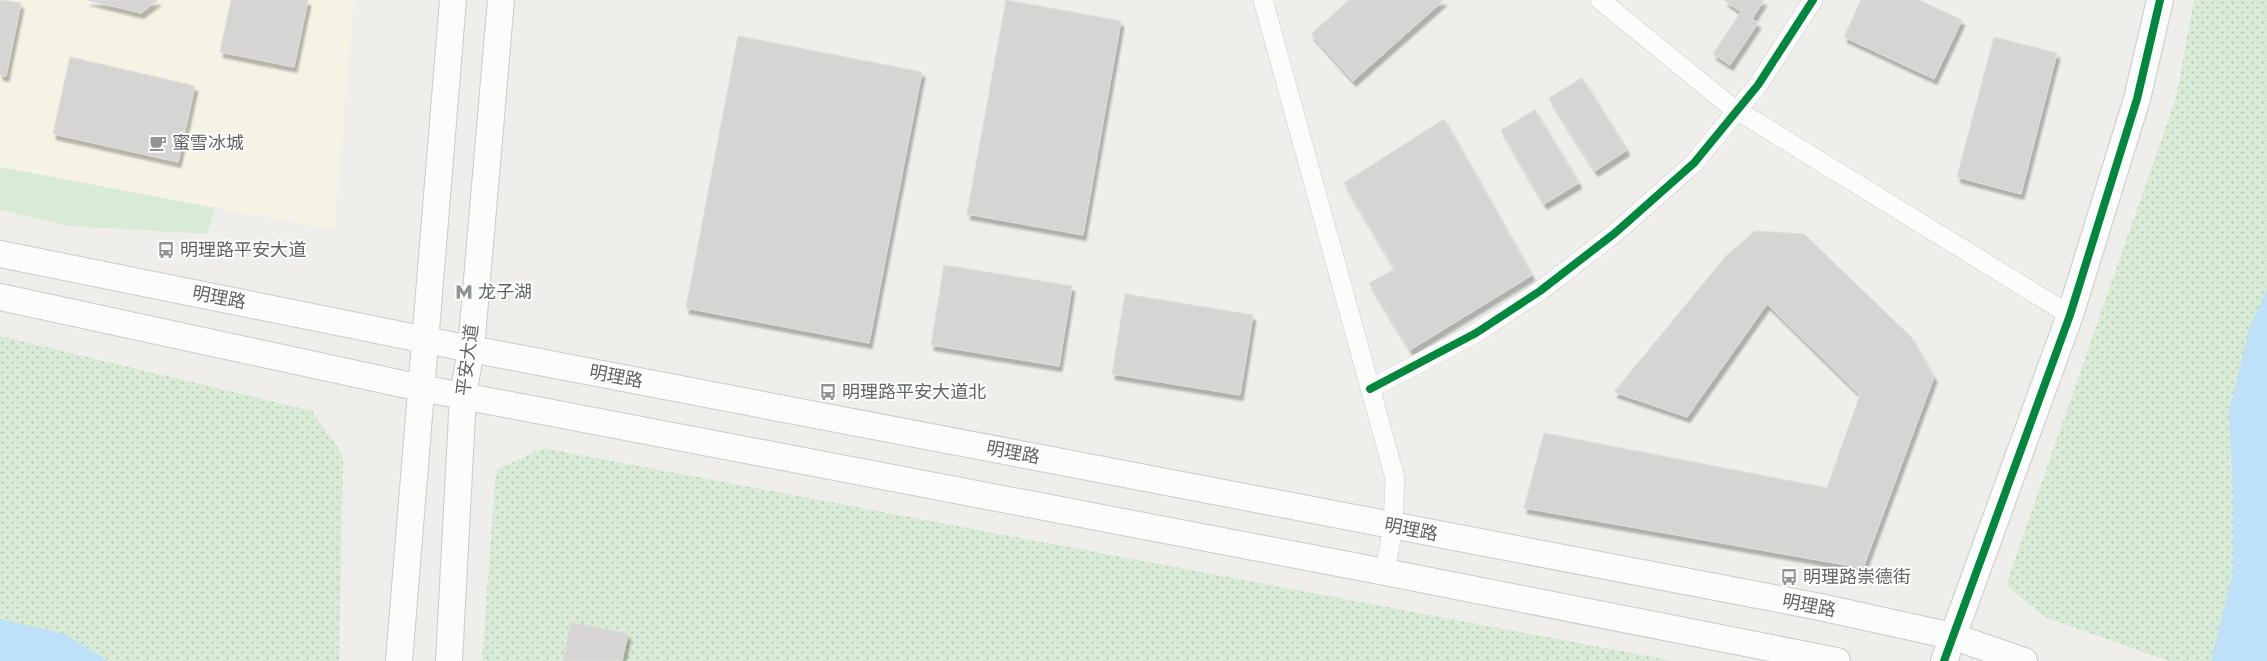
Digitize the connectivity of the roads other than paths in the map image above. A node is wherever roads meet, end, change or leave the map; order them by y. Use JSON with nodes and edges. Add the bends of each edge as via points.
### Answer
{"nodes":[{"id":1,"x":453,"y":0,"type":"edge"},
{"id":2,"x":501,"y":0,"type":"edge"},
{"id":3,"x":1263,"y":0,"type":"edge"},
{"id":4,"x":1600,"y":0,"type":"edge"},
{"id":5,"x":1813,"y":0,"type":"edge"},
{"id":6,"x":2160,"y":0,"type":"edge"},
{"id":7,"x":1738,"y":110,"type":"junction"},
{"id":8,"x":0,"y":254,"type":"edge"},
{"id":9,"x":0,"y":297,"type":"edge"},
{"id":10,"x":2070,"y":315,"type":"junction"},
{"id":11,"x":425,"y":338,"type":"junction"},
{"id":12,"x":471,"y":349,"type":"junction"},
{"id":13,"x":421,"y":388,"type":"junction"},
{"id":14,"x":1370,"y":389,"type":"junction"},
{"id":15,"x":463,"y":396,"type":"junction"},
{"id":16,"x":1393,"y":527,"type":"junction"},
{"id":17,"x":1385,"y":572,"type":"junction"},
{"id":18,"x":1952,"y":636,"type":"junction"},
{"id":19,"x":399,"y":661,"type":"edge"},
{"id":20,"x":449,"y":661,"type":"edge"},
{"id":21,"x":1836,"y":661,"type":"edge"},
{"id":22,"x":1944,"y":661,"type":"edge"},
{"id":23,"x":2024,"y":661,"type":"edge"}],
"edges":[{"from":1,"to":11,"type":"main road"},
{"from":2,"to":12,"type":"main road","name":"平安大道"},
{"from":3,"to":14,"type":"street"},
{"from":4,"to":7,"type":"street"},
{"from":5,"to":7,"type":"street"},
{"from":6,"to":10,"type":"main road","via":[[2137,99]]},
{"from":7,"to":10,"type":"street"},
{"from":7,"to":14,"type":"street","via":[[1694,163],[1615,232],[1540,291],[1476,333]]},
{"from":8,"to":11,"type":"main road","name":"明理路"},
{"from":9,"to":13,"type":"main road"},
{"from":10,"to":18,"type":"main road"},
{"from":11,"to":12,"type":"main road","name":"明理路"},
{"from":11,"to":13,"type":"main road"},
{"from":12,"to":15,"type":"main road","name":"平安大道"},
{"from":12,"to":16,"type":"main road","name":"明理路"},
{"from":13,"to":15,"type":"main road"},
{"from":13,"to":19,"type":"main road"},
{"from":14,"to":16,"type":"street","via":[[1395,478]]},
{"from":15,"to":17,"type":"main road"},
{"from":15,"to":20,"type":"main road","name":"平安大道"},
{"from":16,"to":17,"type":"street"},
{"from":16,"to":18,"type":"main road","name":"明理路","via":[[1820,607]]},
{"from":17,"to":21,"type":"main road"},
{"from":18,"to":22,"type":"main road"},
{"from":18,"to":23,"type":"main road","name":"明理路"}]}
